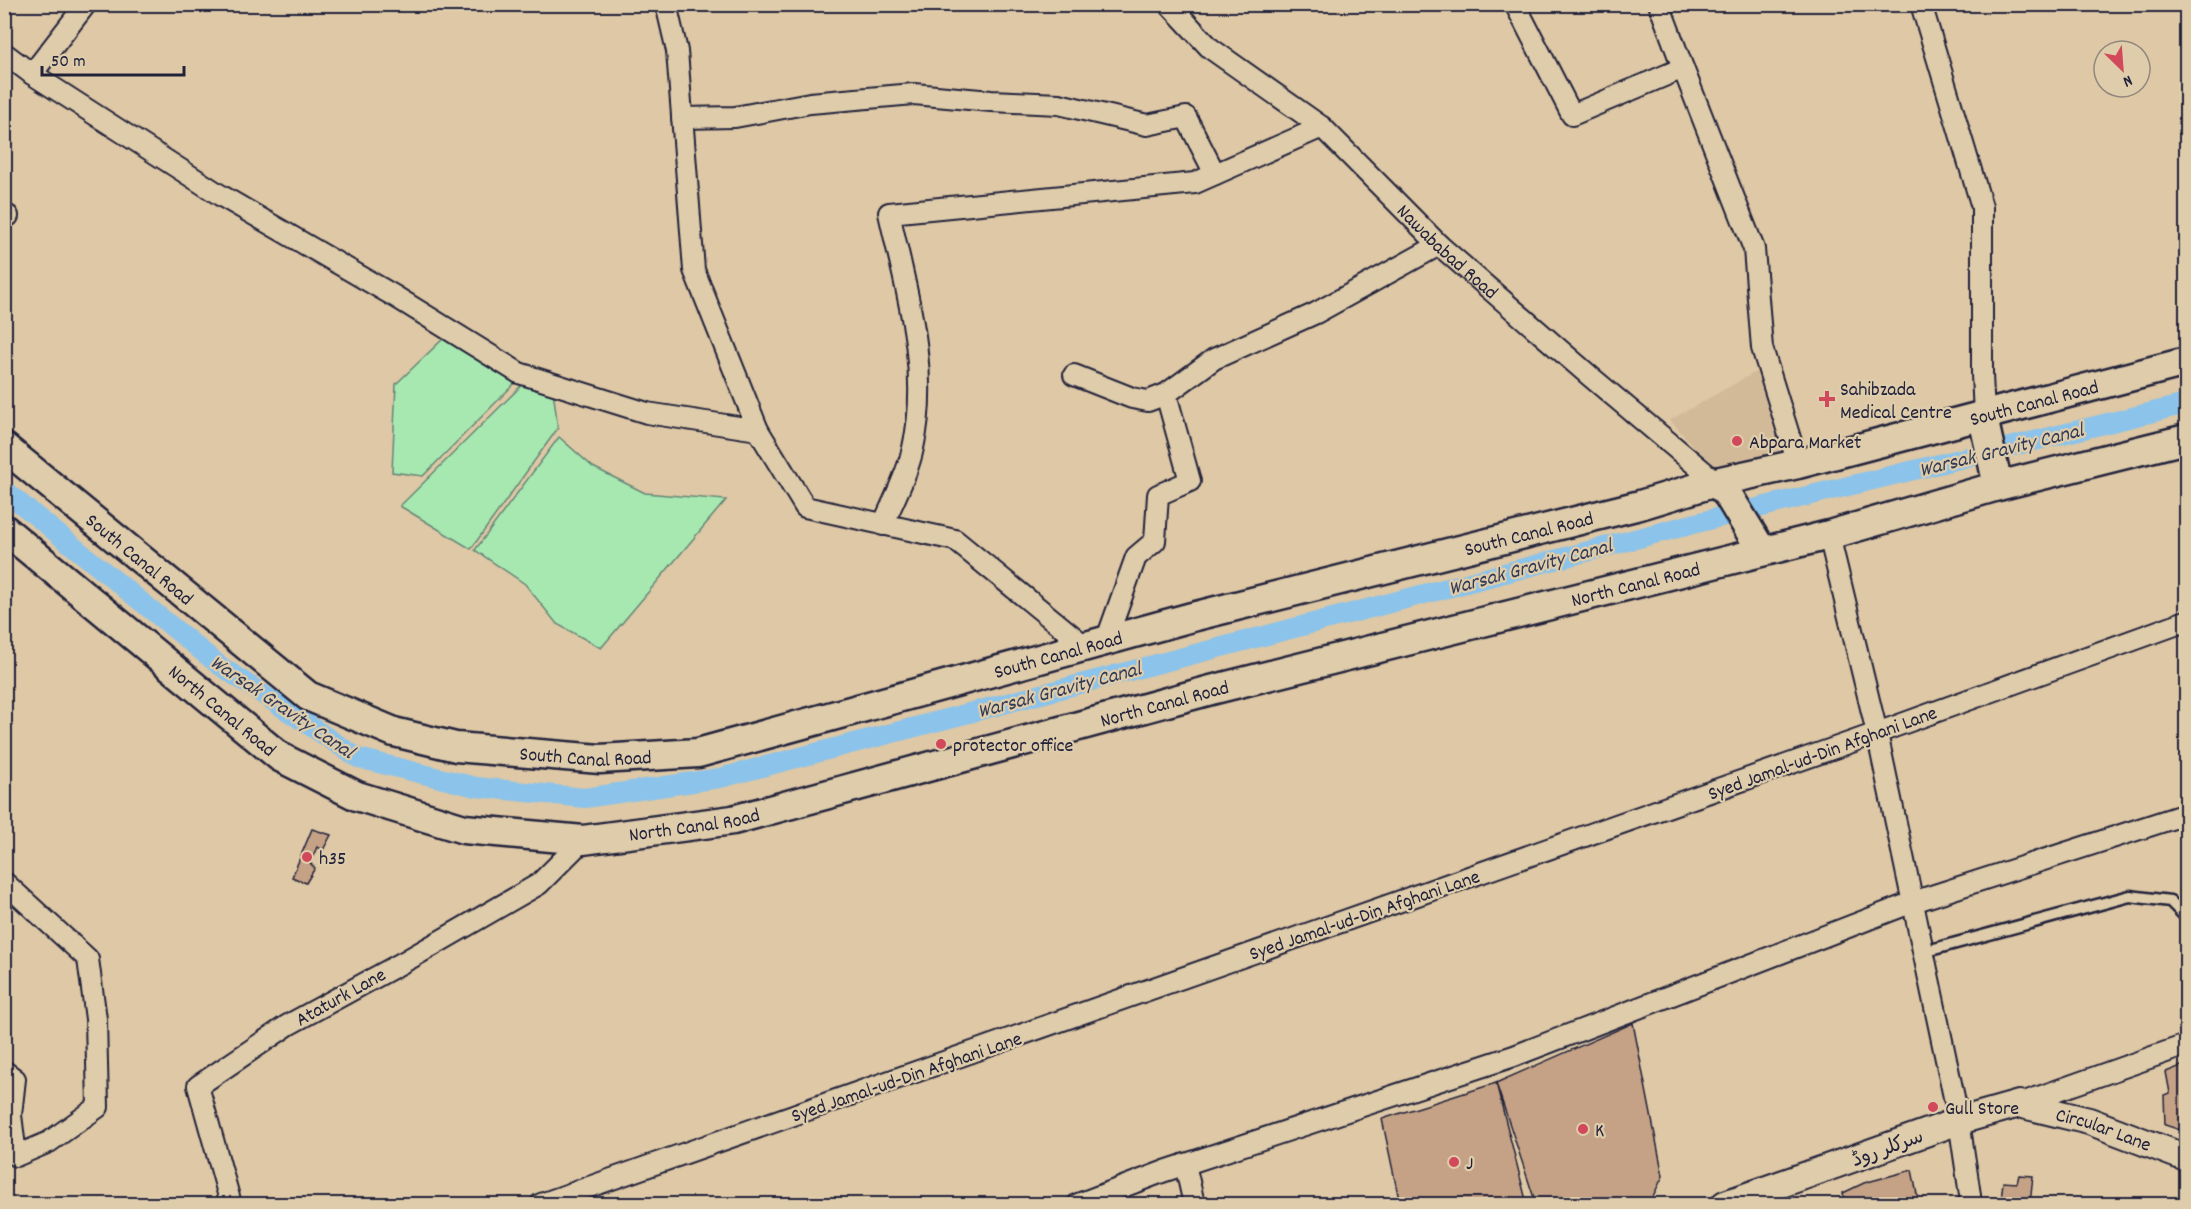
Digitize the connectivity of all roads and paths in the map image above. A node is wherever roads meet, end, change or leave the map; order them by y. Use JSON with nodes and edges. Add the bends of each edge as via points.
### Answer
{"nodes":[{"id":1,"x":86,"y":4,"type":"edge"},
{"id":2,"x":666,"y":4,"type":"edge"},
{"id":3,"x":1168,"y":4,"type":"edge"},
{"id":4,"x":1515,"y":4,"type":"edge"},
{"id":5,"x":1659,"y":4,"type":"edge"},
{"id":6,"x":1921,"y":4,"type":"edge"},
{"id":7,"x":4,"y":53,"type":"edge"},
{"id":8,"x":1683,"y":68,"type":"junction"},
{"id":9,"x":32,"y":74,"type":"junction"},
{"id":10,"x":682,"y":118,"type":"junction"},
{"id":11,"x":1322,"y":127,"type":"junction"},
{"id":12,"x":1215,"y":174,"type":"junction"},
{"id":13,"x":1439,"y":245,"type":"junction"},
{"id":14,"x":2187,"y":362,"type":"edge"},
{"id":15,"x":1074,"y":375,"type":"dead end"},
{"id":16,"x":1166,"y":394,"type":"junction"},
{"id":17,"x":1984,"y":418,"type":"junction"},
{"id":18,"x":758,"y":430,"type":"junction"},
{"id":19,"x":2187,"y":439,"type":"edge"},
{"id":20,"x":4,"y":447,"type":"edge"},
{"id":21,"x":1798,"y":464,"type":"junction"},
{"id":22,"x":1998,"y":486,"type":"junction"},
{"id":23,"x":1722,"y":488,"type":"junction"},
{"id":24,"x":883,"y":525,"type":"junction"},
{"id":25,"x":4,"y":529,"type":"edge"},
{"id":26,"x":1829,"y":535,"type":"junction"},
{"id":27,"x":1756,"y":540,"type":"junction"},
{"id":28,"x":2187,"y":621,"type":"edge"},
{"id":29,"x":1096,"y":644,"type":"junction"},
{"id":30,"x":1877,"y":733,"type":"junction"},
{"id":31,"x":2187,"y":814,"type":"edge"},
{"id":32,"x":583,"y":840,"type":"junction"},
{"id":33,"x":4,"y":882,"type":"edge"},
{"id":34,"x":1913,"y":902,"type":"junction"},
{"id":35,"x":2187,"y":917,"type":"edge"},
{"id":36,"x":1923,"y":952,"type":"junction"},
{"id":37,"x":2187,"y":1044,"type":"edge"},
{"id":38,"x":4,"y":1071,"type":"edge"},
{"id":39,"x":2019,"y":1104,"type":"junction"},
{"id":40,"x":1959,"y":1121,"type":"junction"},
{"id":41,"x":2187,"y":1158,"type":"edge"},
{"id":42,"x":1185,"y":1164,"type":"junction"},
{"id":43,"x":231,"y":1204,"type":"edge"},
{"id":44,"x":541,"y":1204,"type":"edge"},
{"id":45,"x":1078,"y":1204,"type":"edge"},
{"id":46,"x":1194,"y":1204,"type":"edge"},
{"id":47,"x":1725,"y":1204,"type":"edge"},
{"id":48,"x":1970,"y":1204,"type":"edge"}],
"edges":[{"from":1,"to":9,"type":"street"},
{"from":2,"to":10,"type":"street","via":[[677,51]]},
{"from":3,"to":11,"type":"street","name":"Nawababad Road","via":[[1210,48]]},
{"from":4,"to":8,"type":"street","via":[[1572,115]]},
{"from":5,"to":8,"type":"street"},
{"from":6,"to":17,"type":"street","via":[[1982,207]]},
{"from":7,"to":9,"type":"street"},
{"from":8,"to":21,"type":"street","via":[[1754,249],[1762,348]]},
{"from":9,"to":18,"type":"street","via":[[220,195],[519,373],[647,413]]},
{"from":10,"to":12,"type":"street","via":[[735,117],[810,103],[914,94],[1059,104],[1147,125],[1186,117]]},
{"from":10,"to":18,"type":"street","via":[[694,270]]},
{"from":11,"to":12,"type":"street"},
{"from":11,"to":13,"type":"street","name":"Nawababad Road"},
{"from":12,"to":24,"type":"street","via":[[1195,183],[889,213],[916,337],[921,400],[913,449]]},
{"from":13,"to":16,"type":"street","via":[[1316,313],[1214,359]]},
{"from":13,"to":23,"type":"street","name":"Nawababad Road"},
{"from":14,"to":17,"type":"main road","name":"South Canal Road"},
{"from":15,"to":16,"type":"street","via":[[1132,399],[1148,401]]},
{"from":16,"to":29,"type":"street","via":[[1190,481],[1158,495],[1155,541],[1136,557]]},
{"from":17,"to":21,"type":"main road","name":"South Canal Road"},
{"from":17,"to":22,"type":"main road"},
{"from":18,"to":24,"type":"street","via":[[805,507]]},
{"from":19,"to":22,"type":"main road","name":"North Canal Road"},
{"from":20,"to":29,"type":"main road","name":"South Canal Road","via":[[308,696],[394,732],[456,747],[600,759],[698,753]]},
{"from":21,"to":23,"type":"main road","name":"South Canal Road"},
{"from":22,"to":26,"type":"main road","name":"North Canal Road"},
{"from":23,"to":27,"type":"main road"},
{"from":23,"to":29,"type":"main road","name":"South Canal Road","via":[[1640,505]]},
{"from":24,"to":29,"type":"street","via":[[955,540]]},
{"from":25,"to":32,"type":"main road","name":"North Canal Road","via":[[280,757],[357,796],[464,829]]},
{"from":26,"to":27,"type":"main road","name":"North Canal Road"},
{"from":26,"to":30,"type":"street"},
{"from":27,"to":32,"type":"main road","name":"North Canal Road","via":[[733,820]]},
{"from":28,"to":30,"type":"street","name":"Syed Jamal-ud-Din Afghani Lane"},
{"from":30,"to":34,"type":"street"},
{"from":30,"to":44,"type":"street","name":"Syed Jamal-ud-Din Afghani Lane"},
{"from":31,"to":34,"type":"street"},
{"from":32,"to":43,"type":"street","name":"Ataturk Lane","via":[[539,884],[288,1025],[198,1086]]},
{"from":33,"to":38,"type":"street","via":[[88,959],[96,1019],[98,1107],[49,1142],[16,1156],[11,1114],[15,1079]]},
{"from":34,"to":36,"type":"street"},
{"from":34,"to":42,"type":"street","via":[[1514,1056]]},
{"from":35,"to":36,"type":"lane","via":[[2170,901],[2130,897]]},
{"from":36,"to":40,"type":"street"},
{"from":37,"to":39,"type":"street","name":"سرکلر روڈ"},
{"from":39,"to":40,"type":"street","name":"سرکلر روڈ"},
{"from":39,"to":41,"type":"street","name":"Circular Lane","via":[[2089,1121]]},
{"from":40,"to":47,"type":"street","name":"سرکلر روڈ"},
{"from":40,"to":48,"type":"street"},
{"from":42,"to":45,"type":"street"},
{"from":42,"to":46,"type":"street"}]}
